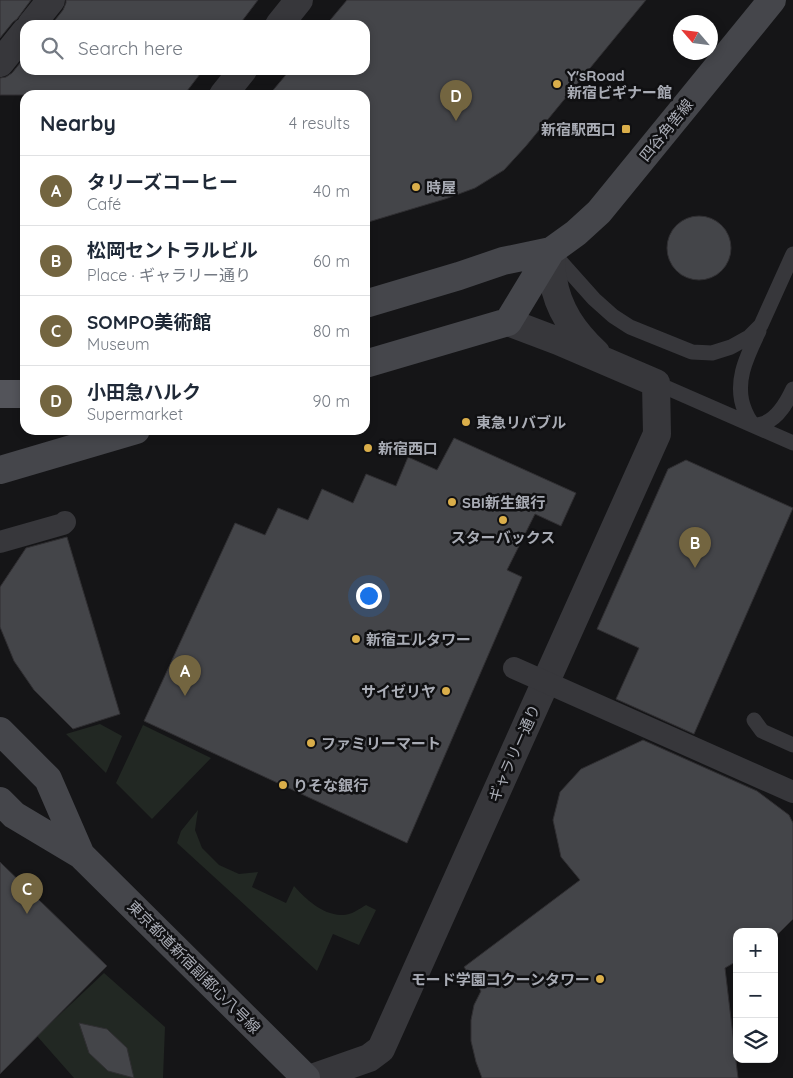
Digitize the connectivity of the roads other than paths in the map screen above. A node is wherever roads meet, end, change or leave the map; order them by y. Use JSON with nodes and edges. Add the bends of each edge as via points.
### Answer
{"nodes":[{"id":1,"x":51,"y":0,"type":"edge"},
{"id":2,"x":299,"y":0,"type":"edge"},
{"id":3,"x":772,"y":0,"type":"edge"},
{"id":4,"x":35,"y":20,"type":"edge"},
{"id":5,"x":283,"y":20,"type":"edge"},
{"id":6,"x":20,"y":38,"type":"edge"},
{"id":7,"x":0,"y":63,"type":"edge"},
{"id":8,"x":239,"y":75,"type":"edge"},
{"id":9,"x":228,"y":90,"type":"edge"},
{"id":10,"x":551,"y":251,"type":"junction"},
{"id":11,"x":793,"y":254,"type":"edge"},
{"id":12,"x":370,"y":303,"type":"edge"},
{"id":13,"x":508,"y":322,"type":"junction"},
{"id":14,"x":761,"y":325,"type":"junction"},
{"id":15,"x":604,"y":361,"type":"junction"},
{"id":16,"x":370,"y":363,"type":"edge"},
{"id":17,"x":656,"y":383,"type":"junction"},
{"id":18,"x":793,"y":389,"type":"edge"},
{"id":19,"x":0,"y":394,"type":"edge"},
{"id":20,"x":20,"y":394,"type":"edge"},
{"id":21,"x":20,"y":403,"type":"edge"},
{"id":22,"x":0,"y":408,"type":"edge"},
{"id":23,"x":753,"y":425,"type":"junction"},
{"id":24,"x":119,"y":435,"type":"edge"},
{"id":25,"x":793,"y":443,"type":"edge"},
{"id":26,"x":0,"y":470,"type":"edge"},
{"id":27,"x":65,"y":522,"type":"dead end"},
{"id":28,"x":0,"y":542,"type":"edge"},
{"id":29,"x":514,"y":668,"type":"dead end"},
{"id":30,"x":754,"y":720,"type":"dead end"},
{"id":31,"x":0,"y":731,"type":"edge"},
{"id":32,"x":793,"y":745,"type":"edge"},
{"id":33,"x":793,"y":792,"type":"edge"},
{"id":34,"x":0,"y":801,"type":"edge"},
{"id":35,"x":81,"y":855,"type":"junction"},
{"id":36,"x":306,"y":1078,"type":"edge"},
{"id":37,"x":312,"y":1078,"type":"edge"}],
"edges":[{"from":1,"to":4,"type":"street"},
{"from":2,"to":5,"type":"street"},
{"from":3,"to":10,"type":"main road","name":"四谷角筈線","via":[[599,212]]},
{"from":6,"to":7,"type":"street"},
{"from":8,"to":9,"type":"street"},
{"from":10,"to":12,"type":"main road","name":"四谷角筈線","via":[[503,261]]},
{"from":10,"to":13,"type":"main road","name":"四谷角筈線"},
{"from":10,"to":14,"type":"lane","via":[[613,316],[630,327],[692,352],[712,353],[731,347],[749,337]]},
{"from":10,"to":15,"type":"street","via":[[558,300],[568,321]]},
{"from":11,"to":14,"type":"lane"},
{"from":13,"to":15,"type":"street"},
{"from":13,"to":16,"type":"main road"},
{"from":14,"to":23,"type":"lane","via":[[747,356],[740,391]]},
{"from":15,"to":17,"type":"street"},
{"from":17,"to":23,"type":"lane"},
{"from":17,"to":37,"type":"street","name":"ギャラリー通り","via":[[657,434],[381,1049],[369,1058]]},
{"from":18,"to":23,"type":"lane","via":[[778,413],[765,423]]},
{"from":19,"to":20,"type":"main road"},
{"from":21,"to":22,"type":"main road"},
{"from":23,"to":25,"type":"lane"},
{"from":24,"to":26,"type":"main road"},
{"from":27,"to":28,"type":"street"},
{"from":29,"to":33,"type":"street","bridge":true},
{"from":30,"to":32,"type":"lane","via":[[762,731]]},
{"from":31,"to":35,"type":"main road","name":"東京都道新宿副都心八号線","via":[[48,779]]},
{"from":34,"to":35,"type":"main road","name":"東京都道新宿副都心八号線","via":[[14,815]]},
{"from":35,"to":36,"type":"main road","name":"東京都道新宿副都心八号線"}]}
